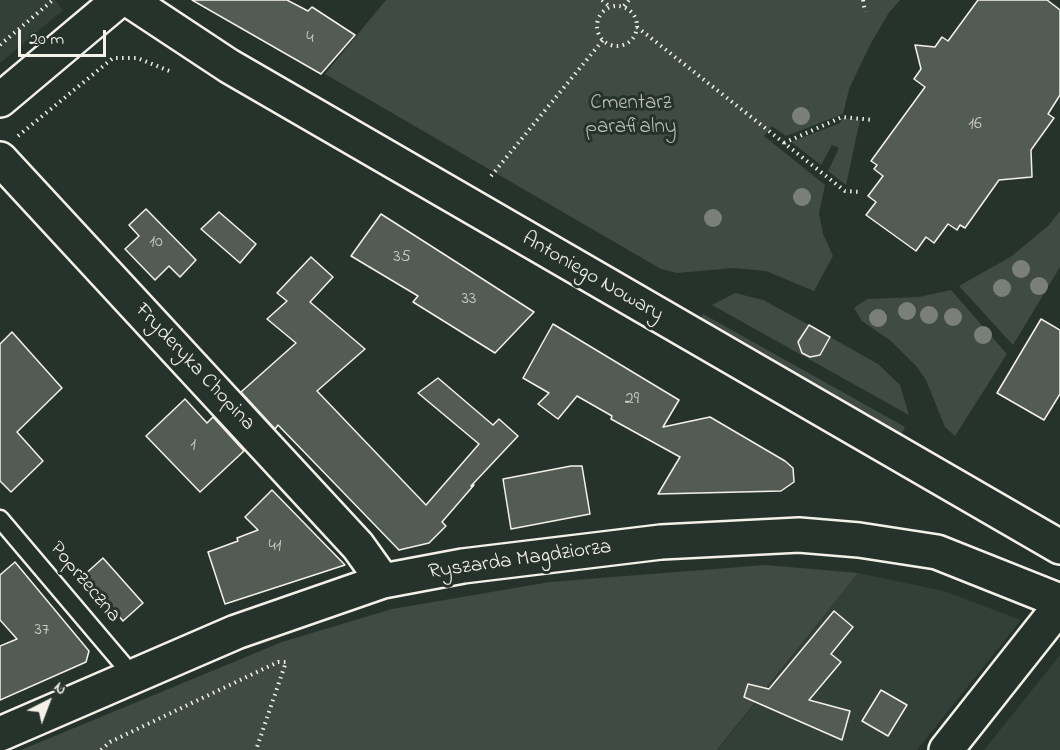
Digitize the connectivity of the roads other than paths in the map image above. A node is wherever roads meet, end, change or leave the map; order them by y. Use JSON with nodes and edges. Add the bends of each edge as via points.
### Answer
{"nodes":[{"id":1,"x":119,"y":0,"type":"edge"},
{"id":2,"x":129,"y":0,"type":"edge"},
{"id":3,"x":0,"y":100,"type":"edge"},
{"id":4,"x":9,"y":148,"type":"edge"},
{"id":5,"x":0,"y":519,"type":"edge"},
{"id":6,"x":1060,"y":547,"type":"edge"},
{"id":7,"x":383,"y":580,"type":"junction"},
{"id":8,"x":1060,"y":601,"type":"edge"},
{"id":9,"x":1060,"y":606,"type":"edge"},
{"id":10,"x":133,"y":676,"type":"junction"},
{"id":11,"x":0,"y":734,"type":"edge"},
{"id":12,"x":946,"y":750,"type":"edge"}],
"edges":[{"from":1,"to":3,"type":"street"},
{"from":2,"to":6,"type":"street","name":"Antoniego Nowary","via":[[229,66]]},
{"from":4,"to":7,"type":"street","name":"Fryderyka Chopina","via":[[358,546]]},
{"from":5,"to":10,"type":"lane","name":"Poprzeczna"},
{"from":7,"to":8,"type":"street","name":"Ryszarda Magdziorza","via":[[463,566],[661,542],[800,535],[937,552]]},
{"from":7,"to":10,"type":"street","name":"Ryszarda Magdziorza","via":[[237,632]]},
{"from":9,"to":12,"type":"street"},
{"from":10,"to":11,"type":"street","name":"Ryszarda Magdziorza"}]}
